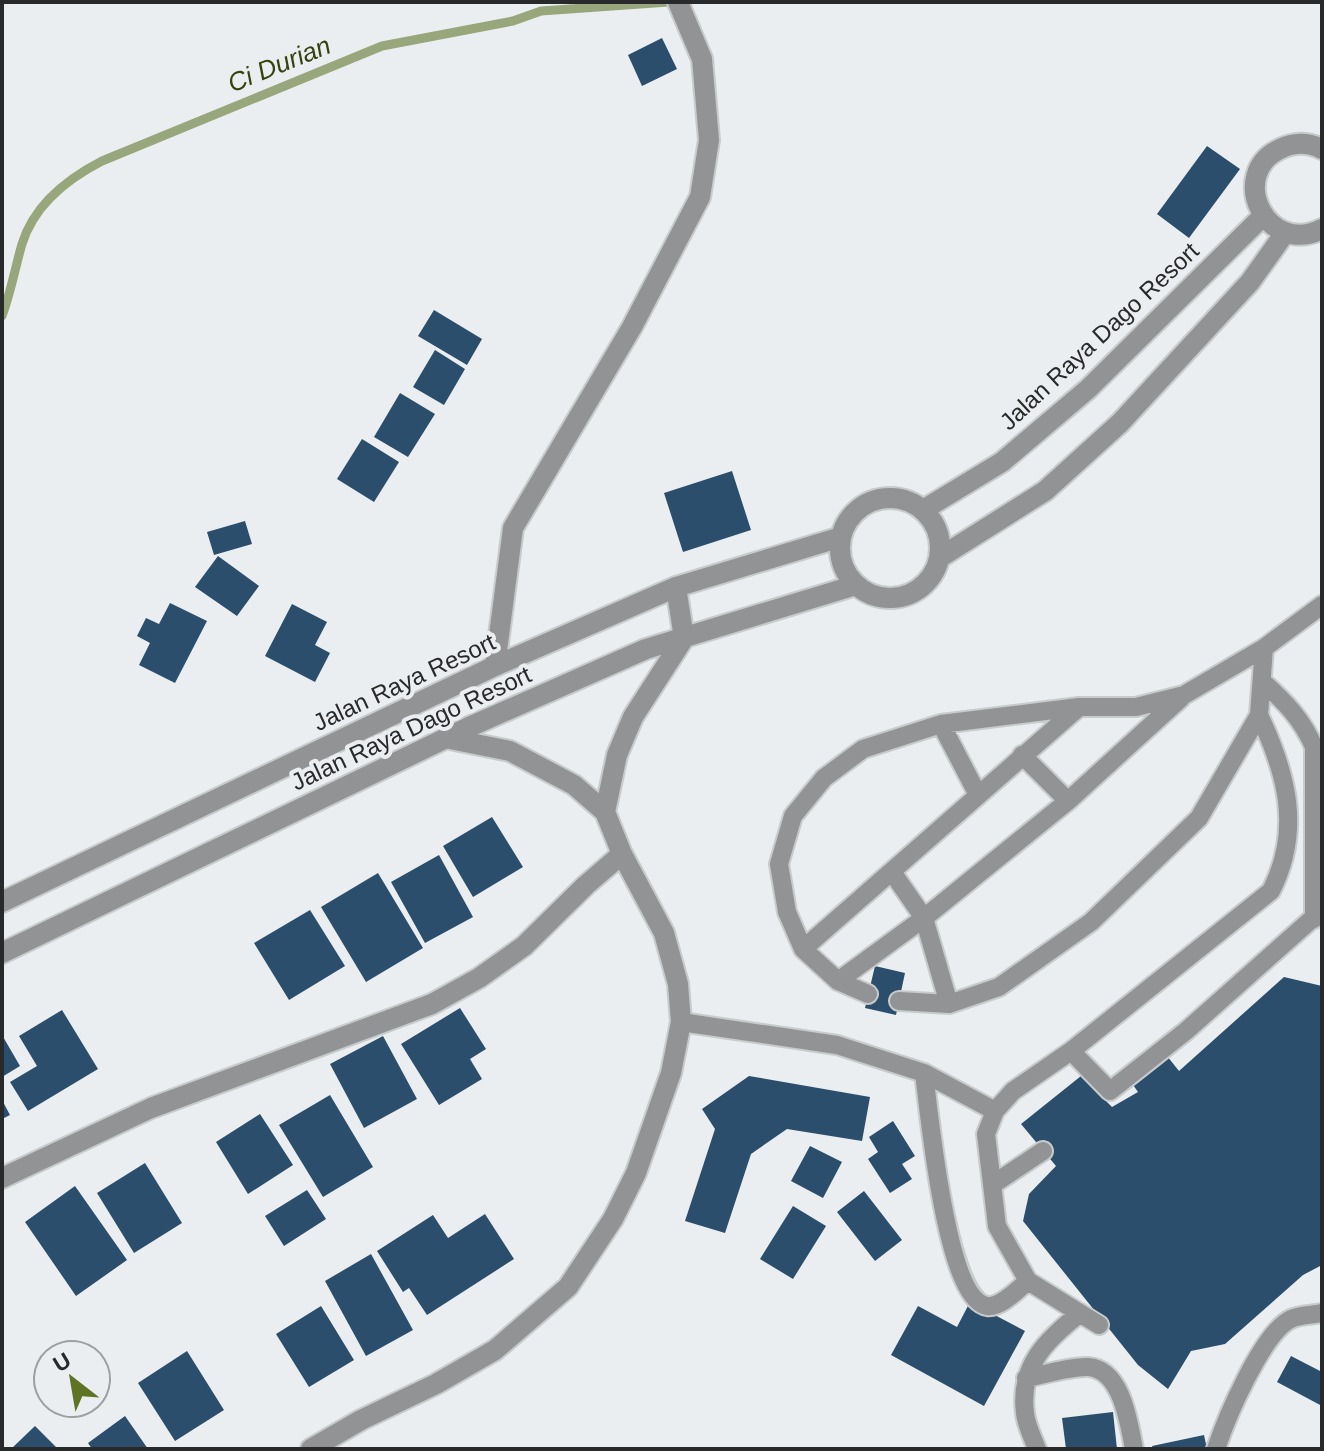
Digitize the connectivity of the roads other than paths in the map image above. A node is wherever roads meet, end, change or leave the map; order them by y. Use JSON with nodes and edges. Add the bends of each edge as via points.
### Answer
{"nodes":[{"id":1,"x":678,"y":2,"type":"edge"},
{"id":2,"x":1322,"y":149,"type":"edge"},
{"id":3,"x":1263,"y":216,"type":"junction"},
{"id":4,"x":1322,"y":229,"type":"edge"},
{"id":5,"x":1285,"y":233,"type":"junction"},
{"id":6,"x":923,"y":510,"type":"junction"},
{"id":7,"x":841,"y":537,"type":"junction"},
{"id":8,"x":939,"y":558,"type":"junction"},
{"id":9,"x":856,"y":585,"type":"junction"},
{"id":10,"x":676,"y":587,"type":"junction"},
{"id":11,"x":1322,"y":605,"type":"edge"},
{"id":12,"x":684,"y":638,"type":"junction"},
{"id":13,"x":1264,"y":648,"type":"junction"},
{"id":14,"x":495,"y":666,"type":"junction"},
{"id":15,"x":1263,"y":682,"type":"junction"},
{"id":16,"x":1184,"y":695,"type":"junction"},
{"id":17,"x":1079,"y":707,"type":"junction"},
{"id":18,"x":1259,"y":715,"type":"junction"},
{"id":19,"x":941,"y":724,"type":"junction"},
{"id":20,"x":445,"y":738,"type":"junction"},
{"id":21,"x":1022,"y":755,"type":"junction"},
{"id":22,"x":977,"y":793,"type":"junction"},
{"id":23,"x":1068,"y":801,"type":"junction"},
{"id":24,"x":605,"y":812,"type":"junction"},
{"id":25,"x":622,"y":854,"type":"junction"},
{"id":26,"x":892,"y":872,"type":"junction"},
{"id":27,"x":2,"y":902,"type":"edge"},
{"id":28,"x":1318,"y":915,"type":"edge"},
{"id":29,"x":924,"y":918,"type":"junction"},
{"id":30,"x":803,"y":949,"type":"junction"},
{"id":31,"x":2,"y":953,"type":"edge"},
{"id":32,"x":838,"y":981,"type":"junction"},
{"id":33,"x":868,"y":994,"type":"dead end"},
{"id":34,"x":899,"y":1001,"type":"dead end"},
{"id":35,"x":949,"y":1004,"type":"junction"},
{"id":36,"x":681,"y":1022,"type":"junction"},
{"id":37,"x":1071,"y":1051,"type":"junction"},
{"id":38,"x":924,"y":1073,"type":"junction"},
{"id":39,"x":995,"y":1111,"type":"junction"},
{"id":40,"x":1043,"y":1151,"type":"dead end"},
{"id":41,"x":2,"y":1178,"type":"edge"},
{"id":42,"x":992,"y":1185,"type":"junction"},
{"id":43,"x":1028,"y":1281,"type":"junction"},
{"id":44,"x":1080,"y":1313,"type":"junction"},
{"id":45,"x":1322,"y":1313,"type":"edge"},
{"id":46,"x":1099,"y":1325,"type":"dead end"},
{"id":47,"x":1026,"y":1378,"type":"junction"},
{"id":48,"x":311,"y":1449,"type":"edge"},
{"id":49,"x":1037,"y":1449,"type":"edge"},
{"id":50,"x":1134,"y":1449,"type":"edge"},
{"id":51,"x":1216,"y":1449,"type":"edge"}],
"edges":[{"from":1,"to":14,"type":"street","via":[[702,59],[709,140],[700,197],[632,327],[513,528]]},
{"from":2,"to":3,"type":"street","via":[[1289,145],[1264,161],[1255,188]]},
{"from":3,"to":5,"type":"street"},
{"from":3,"to":6,"type":"street","name":"Jalan Raya Dago Resort","via":[[1088,389],[1002,462]]},
{"from":4,"to":5,"type":"street"},
{"from":5,"to":8,"type":"street","via":[[1250,282],[1120,423],[1045,491]]},
{"from":6,"to":7,"type":"street","via":[[891,497],[874,500],[847,521]]},
{"from":6,"to":8,"type":"street","via":[[937,532]]},
{"from":7,"to":9,"type":"street","via":[[845,571]]},
{"from":7,"to":10,"type":"street","name":"Jalan Raya Resort"},
{"from":8,"to":9,"type":"street","via":[[925,583],[899,597],[885,598]]},
{"from":9,"to":12,"type":"street","name":"Jalan Raya Dago Resort"},
{"from":10,"to":12,"type":"street"},
{"from":10,"to":14,"type":"street","name":"Jalan Raya Resort"},
{"from":11,"to":13,"type":"lane"},
{"from":12,"to":20,"type":"street","name":"Jalan Raya Dago Resort","via":[[646,649]]},
{"from":12,"to":24,"type":"street","via":[[633,717],[617,755]]},
{"from":13,"to":15,"type":"lane"},
{"from":13,"to":16,"type":"lane"},
{"from":14,"to":27,"type":"street","name":"Jalan Raya Resort"},
{"from":15,"to":18,"type":"lane"},
{"from":15,"to":28,"type":"lane","via":[[1304,724],[1314,747]]},
{"from":16,"to":17,"type":"lane","via":[[1136,707]]},
{"from":16,"to":23,"type":"lane"},
{"from":17,"to":19,"type":"lane"},
{"from":17,"to":21,"type":"lane"},
{"from":18,"to":35,"type":"lane","via":[[1199,818],[1091,922],[999,987]]},
{"from":18,"to":37,"type":"lane","via":[[1278,754],[1286,789],[1288,838],[1283,868],[1271,891]]},
{"from":19,"to":22,"type":"lane"},
{"from":19,"to":30,"type":"lane","via":[[863,749],[824,778],[793,816],[779,864],[787,912]]},
{"from":20,"to":24,"type":"street","via":[[510,751],[574,785]]},
{"from":20,"to":31,"type":"street","name":"Jalan Raya Dago Resort"},
{"from":21,"to":22,"type":"lane"},
{"from":21,"to":23,"type":"lane"},
{"from":22,"to":26,"type":"lane"},
{"from":23,"to":29,"type":"lane"},
{"from":24,"to":25,"type":"street"},
{"from":25,"to":36,"type":"street","via":[[664,933],[678,984]]},
{"from":25,"to":41,"type":"street","via":[[524,946],[432,1004],[151,1108]]},
{"from":26,"to":29,"type":"lane"},
{"from":26,"to":30,"type":"lane"},
{"from":28,"to":37,"type":"lane","via":[[1106,1094]]},
{"from":29,"to":32,"type":"lane"},
{"from":29,"to":35,"type":"lane"},
{"from":30,"to":32,"type":"lane"},
{"from":32,"to":33,"type":"lane"},
{"from":34,"to":35,"type":"lane"},
{"from":36,"to":38,"type":"lane","via":[[837,1045]]},
{"from":36,"to":48,"type":"street","via":[[671,1073],[636,1173],[568,1287],[495,1350]]},
{"from":37,"to":39,"type":"lane","via":[[1013,1091]]},
{"from":38,"to":39,"type":"lane"},
{"from":38,"to":43,"type":"lane","via":[[935,1167],[962,1280],[986,1306],[996,1305]]},
{"from":39,"to":42,"type":"lane","via":[[986,1134]]},
{"from":40,"to":42,"type":"lane"},
{"from":42,"to":43,"type":"lane","via":[[997,1226]]},
{"from":43,"to":44,"type":"lane"},
{"from":44,"to":46,"type":"lane"},
{"from":44,"to":47,"type":"lane","via":[[1048,1339]]},
{"from":45,"to":51,"type":"lane","via":[[1290,1319],[1267,1344]]},
{"from":47,"to":49,"type":"lane","via":[[1025,1414]]},
{"from":47,"to":50,"type":"lane","via":[[1090,1366],[1110,1377],[1126,1405]]}]}
